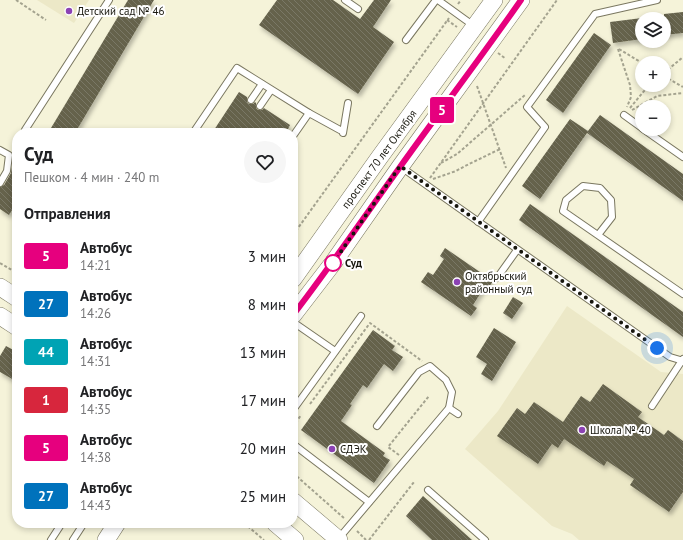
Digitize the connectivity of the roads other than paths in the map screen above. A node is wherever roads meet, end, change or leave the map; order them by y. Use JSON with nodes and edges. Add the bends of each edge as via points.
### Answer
{"nodes":[{"id":1,"x":109,"y":0,"type":"edge"},
{"id":2,"x":345,"y":0,"type":"edge"},
{"id":3,"x":437,"y":0,"type":"edge"},
{"id":4,"x":494,"y":0,"type":"edge"},
{"id":5,"x":522,"y":0,"type":"edge"},
{"id":6,"x":657,"y":0,"type":"edge"},
{"id":7,"x":358,"y":9,"type":"dead end"},
{"id":8,"x":475,"y":26,"type":"junction"},
{"id":9,"x":494,"y":39,"type":"junction"},
{"id":10,"x":406,"y":40,"type":"dead end"},
{"id":11,"x":262,"y":84,"type":"junction"},
{"id":12,"x":271,"y":90,"type":"junction"},
{"id":13,"x":251,"y":100,"type":"dead end"},
{"id":14,"x":348,"y":103,"type":"dead end"},
{"id":15,"x":260,"y":106,"type":"dead end"},
{"id":16,"x":309,"y":113,"type":"junction"},
{"id":17,"x":624,"y":115,"type":"road end"},
{"id":18,"x":635,"y":123,"type":"edge"},
{"id":19,"x":26,"y":128,"type":"edge"},
{"id":20,"x":196,"y":128,"type":"edge"},
{"id":21,"x":298,"y":129,"type":"edge"},
{"id":22,"x":653,"y":136,"type":"edge"},
{"id":23,"x":0,"y":150,"type":"edge"},
{"id":24,"x":683,"y":157,"type":"edge"},
{"id":25,"x":379,"y":158,"type":"junction"},
{"id":26,"x":400,"y":166,"type":"junction"},
{"id":27,"x":0,"y":183,"type":"edge"},
{"id":28,"x":478,"y":222,"type":"junction"},
{"id":29,"x":598,"y":235,"type":"junction"},
{"id":30,"x":517,"y":250,"type":"junction"},
{"id":31,"x":298,"y":272,"type":"edge"},
{"id":32,"x":497,"y":278,"type":"dead end"},
{"id":33,"x":0,"y":287,"type":"edge"},
{"id":34,"x":683,"y":294,"type":"edge"},
{"id":35,"x":12,"y":295,"type":"edge"},
{"id":36,"x":298,"y":308,"type":"edge"},
{"id":37,"x":0,"y":316,"type":"edge"},
{"id":38,"x":361,"y":316,"type":"dead end"},
{"id":39,"x":12,"y":324,"type":"edge"},
{"id":40,"x":298,"y":325,"type":"edge"},
{"id":41,"x":335,"y":351,"type":"junction"},
{"id":42,"x":683,"y":360,"type":"edge"},
{"id":43,"x":298,"y":403,"type":"edge"},
{"id":44,"x":652,"y":406,"type":"dead end"},
{"id":45,"x":449,"y":408,"type":"junction"},
{"id":46,"x":458,"y":414,"type":"dead end"},
{"id":47,"x":377,"y":426,"type":"dead end"},
{"id":48,"x":298,"y":448,"type":"edge"},
{"id":49,"x":428,"y":490,"type":"dead end"},
{"id":50,"x":370,"y":502,"type":"junction"},
{"id":51,"x":298,"y":505,"type":"edge"},
{"id":52,"x":59,"y":528,"type":"edge"},
{"id":53,"x":81,"y":528,"type":"edge"},
{"id":54,"x":114,"y":528,"type":"edge"},
{"id":55,"x":281,"y":528,"type":"edge"},
{"id":56,"x":51,"y":540,"type":"edge"},
{"id":57,"x":73,"y":540,"type":"edge"},
{"id":58,"x":106,"y":540,"type":"edge"},
{"id":59,"x":295,"y":540,"type":"edge"},
{"id":60,"x":338,"y":540,"type":"edge"},
{"id":61,"x":486,"y":540,"type":"edge"}],
"edges":[{"from":1,"to":19,"type":"lane"},
{"from":2,"to":7,"type":"lane"},
{"from":3,"to":8,"type":"lane"},
{"from":3,"to":10,"type":"lane"},
{"from":4,"to":8,"type":"main road","name":"проспект 70 лет Октября"},
{"from":5,"to":9,"type":"main road","name":"проспект 70 лет Октября"},
{"from":6,"to":28,"type":"lane","via":[[595,14],[527,108],[546,127]]},
{"from":8,"to":9,"type":"main road"},
{"from":8,"to":25,"type":"main road","name":"проспект 70 лет Октября"},
{"from":9,"to":26,"type":"main road","name":"проспект 70 лет Октября"},
{"from":11,"to":12,"type":"lane"},
{"from":11,"to":13,"type":"lane"},
{"from":11,"to":20,"type":"lane","via":[[237,68]]},
{"from":12,"to":15,"type":"lane"},
{"from":12,"to":16,"type":"lane"},
{"from":14,"to":16,"type":"lane","via":[[341,132]]},
{"from":16,"to":21,"type":"lane"},
{"from":17,"to":18,"type":"lane"},
{"from":22,"to":24,"type":"lane"},
{"from":23,"to":27,"type":"lane","via":[[9,155],[7,171]]},
{"from":25,"to":26,"type":"main road"},
{"from":25,"to":31,"type":"main road","name":"проспект 70 лет Октября"},
{"from":26,"to":28,"type":"lane"},
{"from":26,"to":36,"type":"main road","name":"проспект 70 лет Октября"},
{"from":28,"to":30,"type":"lane"},
{"from":29,"to":29,"type":"lane","via":[[563,212],[566,200],[582,186],[600,188],[611,200],[612,217]]},
{"from":29,"to":34,"type":"lane"},
{"from":30,"to":32,"type":"lane"},
{"from":30,"to":42,"type":"lane","via":[[670,357]]},
{"from":33,"to":35,"type":"main road"},
{"from":37,"to":39,"type":"main road"},
{"from":38,"to":41,"type":"lane"},
{"from":40,"to":41,"type":"lane"},
{"from":41,"to":43,"type":"lane"},
{"from":42,"to":44,"type":"lane"},
{"from":45,"to":46,"type":"lane"},
{"from":45,"to":47,"type":"lane","via":[[452,392],[446,380],[430,366],[419,372]]},
{"from":45,"to":50,"type":"lane"},
{"from":48,"to":50,"type":"lane"},
{"from":49,"to":61,"type":"lane"},
{"from":50,"to":60,"type":"lane"},
{"from":51,"to":60,"type":"main road"},
{"from":52,"to":56,"type":"lane"},
{"from":53,"to":57,"type":"lane"},
{"from":54,"to":58,"type":"main road"},
{"from":55,"to":59,"type":"main road"}]}
